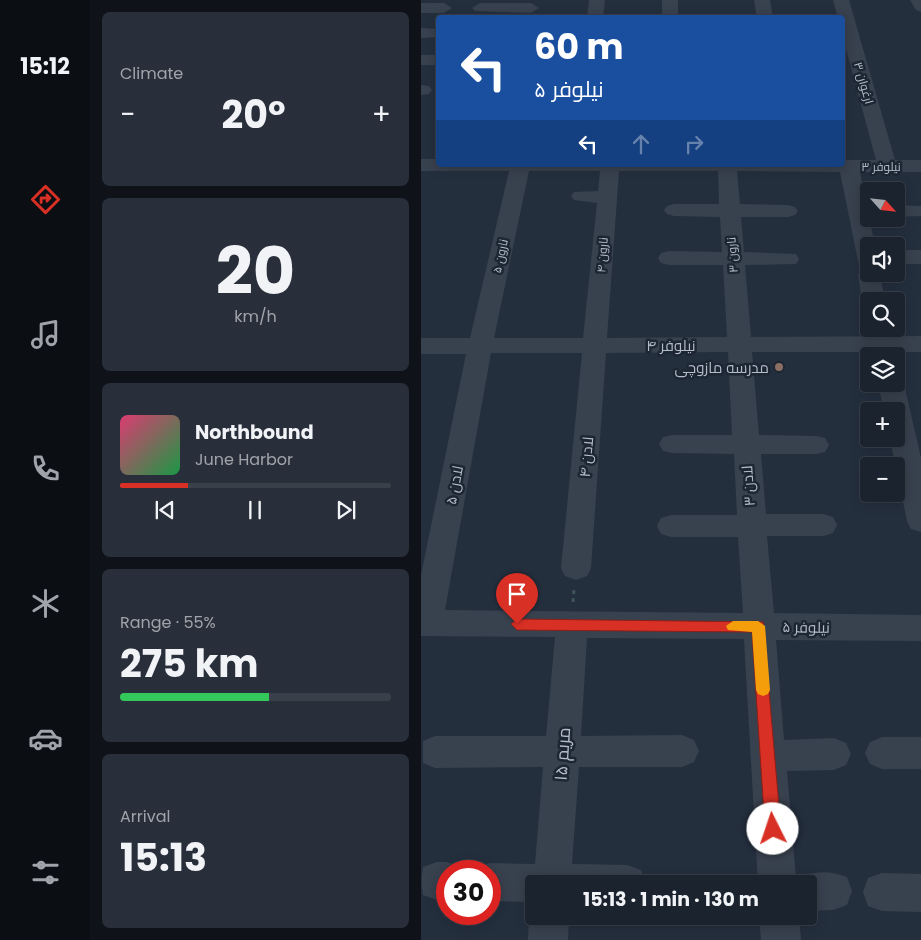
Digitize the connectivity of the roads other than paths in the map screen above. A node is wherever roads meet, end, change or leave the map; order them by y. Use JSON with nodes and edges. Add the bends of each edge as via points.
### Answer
{"nodes":[{"id":1,"x":597,"y":0,"type":"edge"},
{"id":2,"x":670,"y":0,"type":"edge"},
{"id":3,"x":762,"y":0,"type":"edge"},
{"id":4,"x":841,"y":0,"type":"edge"},
{"id":5,"x":918,"y":0,"type":"edge"},
{"id":6,"x":921,"y":7,"type":"edge"},
{"id":7,"x":421,"y":8,"type":"edge"},
{"id":8,"x":444,"y":8,"type":"dead end"},
{"id":9,"x":480,"y":8,"type":"dead end"},
{"id":10,"x":531,"y":9,"type":"edge"},
{"id":11,"x":595,"y":15,"type":"edge"},
{"id":12,"x":670,"y":15,"type":"edge"},
{"id":13,"x":764,"y":15,"type":"edge"},
{"id":14,"x":421,"y":60,"type":"edge"},
{"id":15,"x":436,"y":60,"type":"edge"},
{"id":16,"x":421,"y":165,"type":"edge"},
{"id":17,"x":436,"y":165,"type":"edge"},
{"id":18,"x":845,"y":166,"type":"edge"},
{"id":19,"x":849,"y":166,"type":"junction"},
{"id":20,"x":887,"y":166,"type":"junction"},
{"id":21,"x":921,"y":166,"type":"edge"},
{"id":22,"x":520,"y":167,"type":"edge"},
{"id":23,"x":610,"y":167,"type":"edge"},
{"id":24,"x":727,"y":167,"type":"edge"},
{"id":25,"x":581,"y":196,"type":"dead end"},
{"id":26,"x":606,"y":197,"type":"junction"},
{"id":27,"x":860,"y":201,"type":"edge"},
{"id":28,"x":674,"y":210,"type":"dead end"},
{"id":29,"x":729,"y":210,"type":"junction"},
{"id":30,"x":788,"y":211,"type":"dead end"},
{"id":31,"x":905,"y":257,"type":"edge"},
{"id":32,"x":921,"y":257,"type":"edge"},
{"id":33,"x":669,"y":258,"type":"dead end"},
{"id":34,"x":732,"y":258,"type":"junction"},
{"id":35,"x":788,"y":259,"type":"dead end"},
{"id":36,"x":882,"y":343,"type":"edge"},
{"id":37,"x":921,"y":344,"type":"edge"},
{"id":38,"x":596,"y":345,"type":"junction"},
{"id":39,"x":738,"y":345,"type":"junction"},
{"id":40,"x":421,"y":346,"type":"edge"},
{"id":41,"x":480,"y":346,"type":"junction"},
{"id":42,"x":894,"y":392,"type":"edge"},
{"id":43,"x":672,"y":444,"type":"dead end"},
{"id":44,"x":745,"y":444,"type":"junction"},
{"id":45,"x":816,"y":445,"type":"dead end"},
{"id":46,"x":912,"y":445,"type":"edge"},
{"id":47,"x":921,"y":521,"type":"edge"},
{"id":48,"x":823,"y":525,"type":"dead end"},
{"id":49,"x":671,"y":526,"type":"dead end"},
{"id":50,"x":751,"y":526,"type":"junction"},
{"id":51,"x":576,"y":568,"type":"road end"},
{"id":52,"x":424,"y":623,"type":"edge"},
{"id":53,"x":572,"y":625,"type":"junction"},
{"id":54,"x":758,"y":626,"type":"junction"},
{"id":55,"x":921,"y":628,"type":"edge"},
{"id":56,"x":682,"y":751,"type":"dead end"},
{"id":57,"x":435,"y":752,"type":"dead end"},
{"id":58,"x":562,"y":752,"type":"junction"},
{"id":59,"x":882,"y":753,"type":"dead end"},
{"id":60,"x":921,"y":753,"type":"edge"},
{"id":61,"x":834,"y":754,"type":"dead end"},
{"id":62,"x":768,"y":756,"type":"junction"},
{"id":63,"x":553,"y":875,"type":"edge"},
{"id":64,"x":776,"y":875,"type":"edge"},
{"id":65,"x":501,"y":882,"type":"edge"},
{"id":66,"x":525,"y":883,"type":"edge"},
{"id":67,"x":882,"y":892,"type":"dead end"},
{"id":68,"x":921,"y":893,"type":"edge"},
{"id":69,"x":549,"y":925,"type":"edge"},
{"id":70,"x":780,"y":925,"type":"edge"},
{"id":71,"x":548,"y":940,"type":"edge"},
{"id":72,"x":781,"y":940,"type":"edge"}],
"edges":[{"from":1,"to":11,"type":"street"},
{"from":2,"to":12,"type":"street"},
{"from":3,"to":13,"type":"street"},
{"from":4,"to":20,"type":"street","name":"ارغوان ۳"},
{"from":5,"to":6,"type":"street"},
{"from":7,"to":8,"type":"street"},
{"from":9,"to":10,"type":"street"},
{"from":14,"to":15,"type":"street"},
{"from":16,"to":17,"type":"street","name":"نیلوفر ۳"},
{"from":18,"to":19,"type":"street","name":"نیلوفر ۳"},
{"from":19,"to":20,"type":"street","name":"نیلوفر ۳"},
{"from":19,"to":27,"type":"street"},
{"from":20,"to":21,"type":"street","name":"نیلوفر ۳"},
{"from":22,"to":41,"type":"street","name":"نارون ۵"},
{"from":23,"to":26,"type":"street","name":"نارون ۴"},
{"from":24,"to":29,"type":"street","name":"نارون ۳"},
{"from":25,"to":26,"type":"street"},
{"from":26,"to":38,"type":"street","name":"نارون ۴"},
{"from":28,"to":29,"type":"street"},
{"from":29,"to":30,"type":"street"},
{"from":29,"to":34,"type":"street","name":"نارون ۳"},
{"from":31,"to":32,"type":"street"},
{"from":33,"to":34,"type":"street"},
{"from":34,"to":35,"type":"street"},
{"from":34,"to":39,"type":"street","name":"نارون ۳"},
{"from":36,"to":37,"type":"street","name":"نیلوفر ۴"},
{"from":36,"to":39,"type":"street","name":"نیلوفر ۴"},
{"from":38,"to":39,"type":"street","name":"نیلوفر ۴"},
{"from":38,"to":41,"type":"street","name":"نیلوفر ۴"},
{"from":38,"to":51,"type":"street","name":"لادن ۴"},
{"from":39,"to":44,"type":"street","name":"لادن ۳"},
{"from":40,"to":41,"type":"street","name":"نیلوفر ۴"},
{"from":41,"to":52,"type":"street","name":"لادن ۵"},
{"from":42,"to":46,"type":"street"},
{"from":43,"to":44,"type":"street"},
{"from":44,"to":45,"type":"street"},
{"from":44,"to":50,"type":"street","name":"لادن ۳"},
{"from":46,"to":47,"type":"street"},
{"from":48,"to":50,"type":"street"},
{"from":49,"to":50,"type":"street"},
{"from":50,"to":54,"type":"street","name":"لادن ۳"},
{"from":52,"to":53,"type":"street","name":"نیلوفر ۵"},
{"from":53,"to":54,"type":"street","name":"نیلوفر ۵"},
{"from":53,"to":58,"type":"street","name":"مریم ۱۵"},
{"from":54,"to":55,"type":"street","name":"نیلوفر ۵"},
{"from":54,"to":62,"type":"street","name":"لادن ۳"},
{"from":56,"to":58,"type":"street"},
{"from":57,"to":58,"type":"street"},
{"from":58,"to":63,"type":"street","name":"مریم ۱۵"},
{"from":59,"to":60,"type":"street"},
{"from":61,"to":62,"type":"street"},
{"from":62,"to":64,"type":"street","name":"لادن ۳"},
{"from":65,"to":66,"type":"street"},
{"from":67,"to":68,"type":"street"},
{"from":69,"to":71,"type":"street"},
{"from":70,"to":72,"type":"street"}]}
